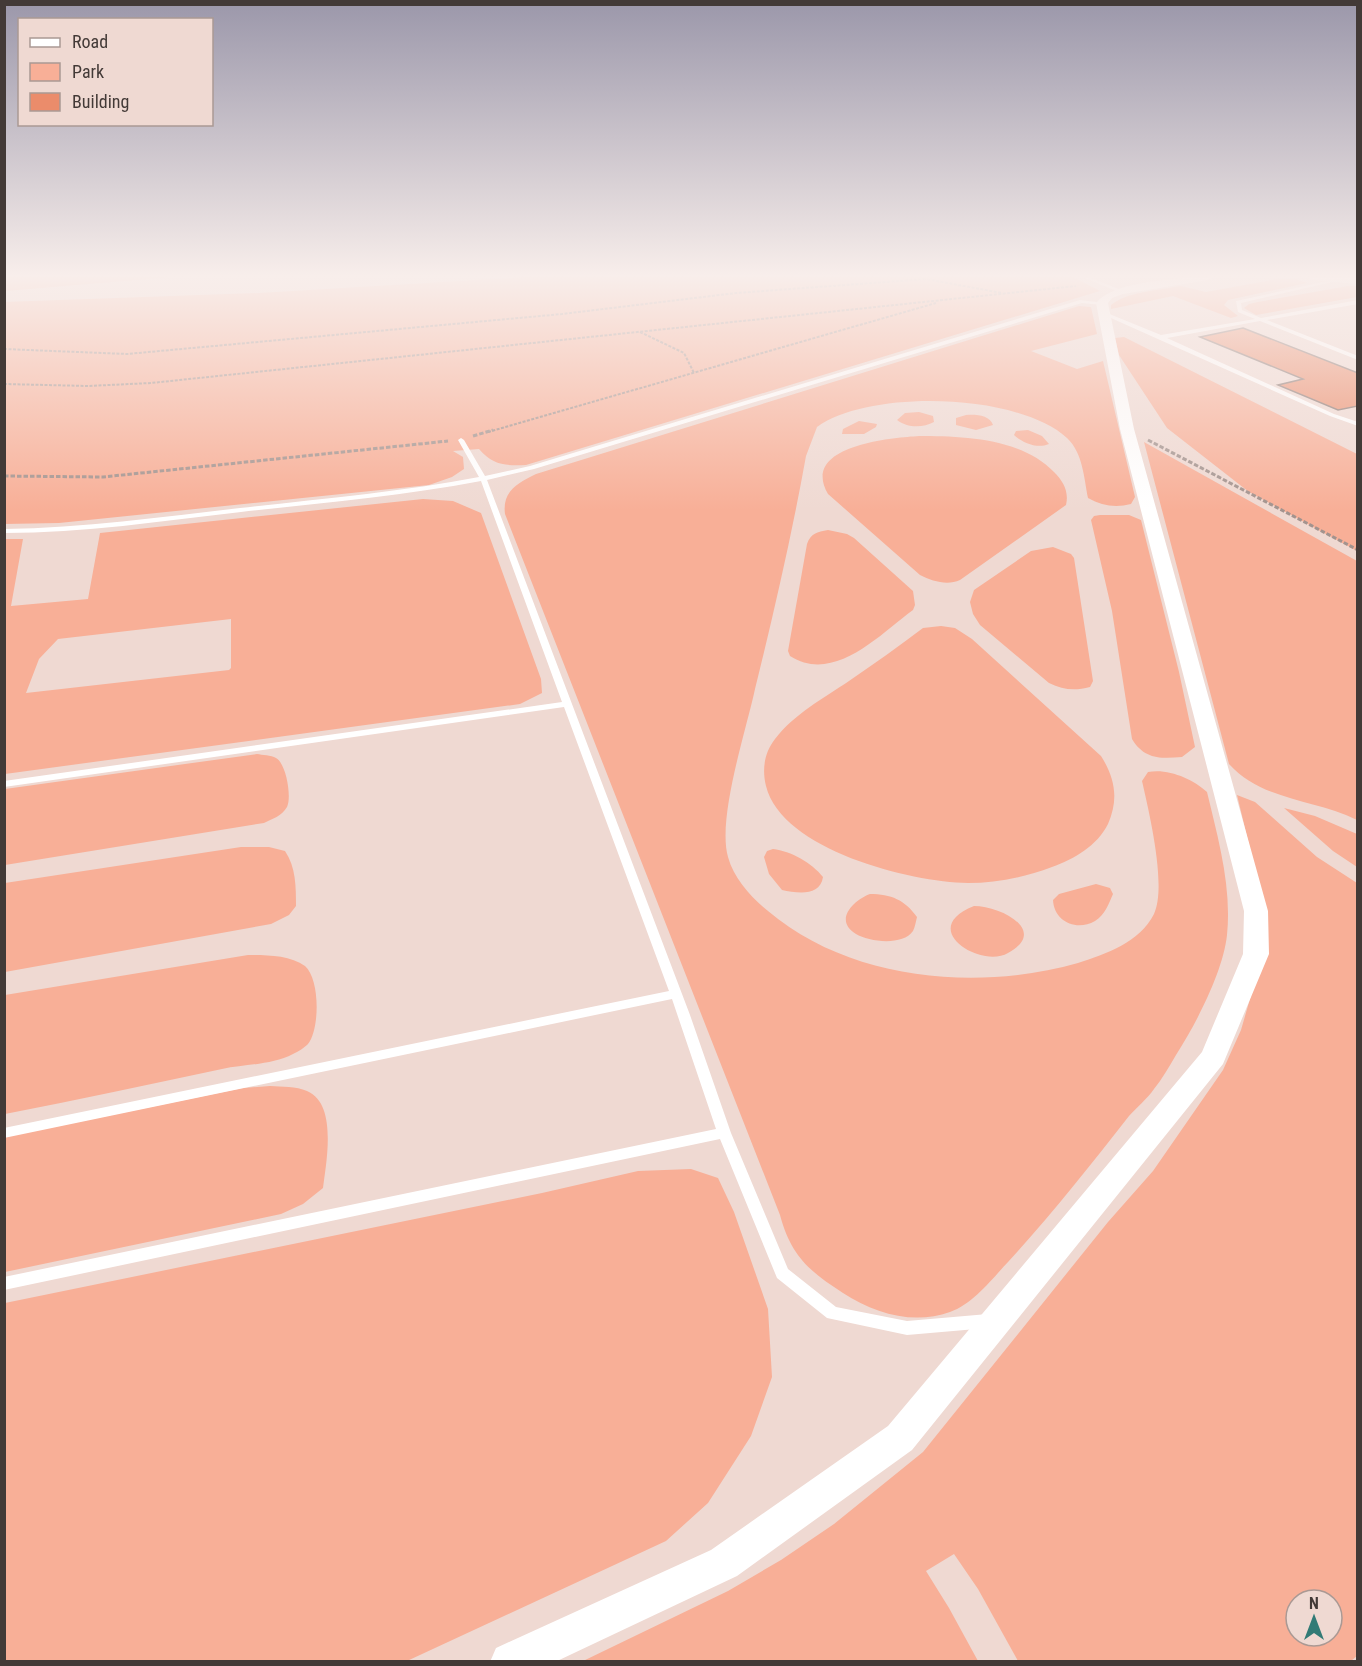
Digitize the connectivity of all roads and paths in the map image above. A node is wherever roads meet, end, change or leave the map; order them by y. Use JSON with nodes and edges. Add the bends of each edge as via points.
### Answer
{"nodes":[{"id":1,"x":422,"y":355,"type":"edge"},
{"id":2,"x":685,"y":355,"type":"edge"},
{"id":3,"x":757,"y":355,"type":"edge"},
{"id":4,"x":905,"y":355,"type":"edge"},
{"id":5,"x":1112,"y":355,"type":"edge"},
{"id":6,"x":1200,"y":355,"type":"edge"},
{"id":7,"x":694,"y":373,"type":"junction"},
{"id":8,"x":4,"y":384,"type":"edge"},
{"id":9,"x":1358,"y":424,"type":"edge"},
{"id":10,"x":1126,"y":429,"type":"junction"},
{"id":11,"x":461,"y":440,"type":"junction"},
{"id":12,"x":4,"y":476,"type":"edge"},
{"id":13,"x":484,"y":480,"type":"junction"},
{"id":14,"x":4,"y":531,"type":"edge"},
{"id":15,"x":1358,"y":550,"type":"edge"},
{"id":16,"x":568,"y":704,"type":"junction"},
{"id":17,"x":4,"y":784,"type":"edge"},
{"id":18,"x":676,"y":994,"type":"junction"},
{"id":19,"x":4,"y":1133,"type":"edge"},
{"id":20,"x":724,"y":1133,"type":"junction"},
{"id":21,"x":4,"y":1284,"type":"edge"},
{"id":22,"x":996,"y":1320,"type":"junction"},
{"id":23,"x":510,"y":1662,"type":"edge"}],
"edges":[{"from":1,"to":8,"type":"path","via":[[151,383]]},
{"from":2,"to":7,"type":"path"},
{"from":3,"to":7,"type":"path"},
{"from":4,"to":13,"type":"lane"},
{"from":5,"to":10,"type":"street"},
{"from":6,"to":9,"type":"lane"},
{"from":7,"to":11,"type":"path"},
{"from":10,"to":15,"type":"path"},
{"from":10,"to":22,"type":"street","via":[[1256,911],[1256,954],[1213,1057]]},
{"from":11,"to":12,"type":"path","via":[[103,477]]},
{"from":11,"to":13,"type":"lane"},
{"from":13,"to":14,"type":"lane","via":[[110,525]]},
{"from":13,"to":16,"type":"lane"},
{"from":16,"to":17,"type":"lane"},
{"from":16,"to":18,"type":"lane"},
{"from":18,"to":19,"type":"lane"},
{"from":18,"to":20,"type":"lane"},
{"from":20,"to":21,"type":"lane"},
{"from":20,"to":22,"type":"lane","via":[[782,1273],[832,1313],[907,1328]]},
{"from":22,"to":23,"type":"street","via":[[900,1438],[734,1556]]}]}
